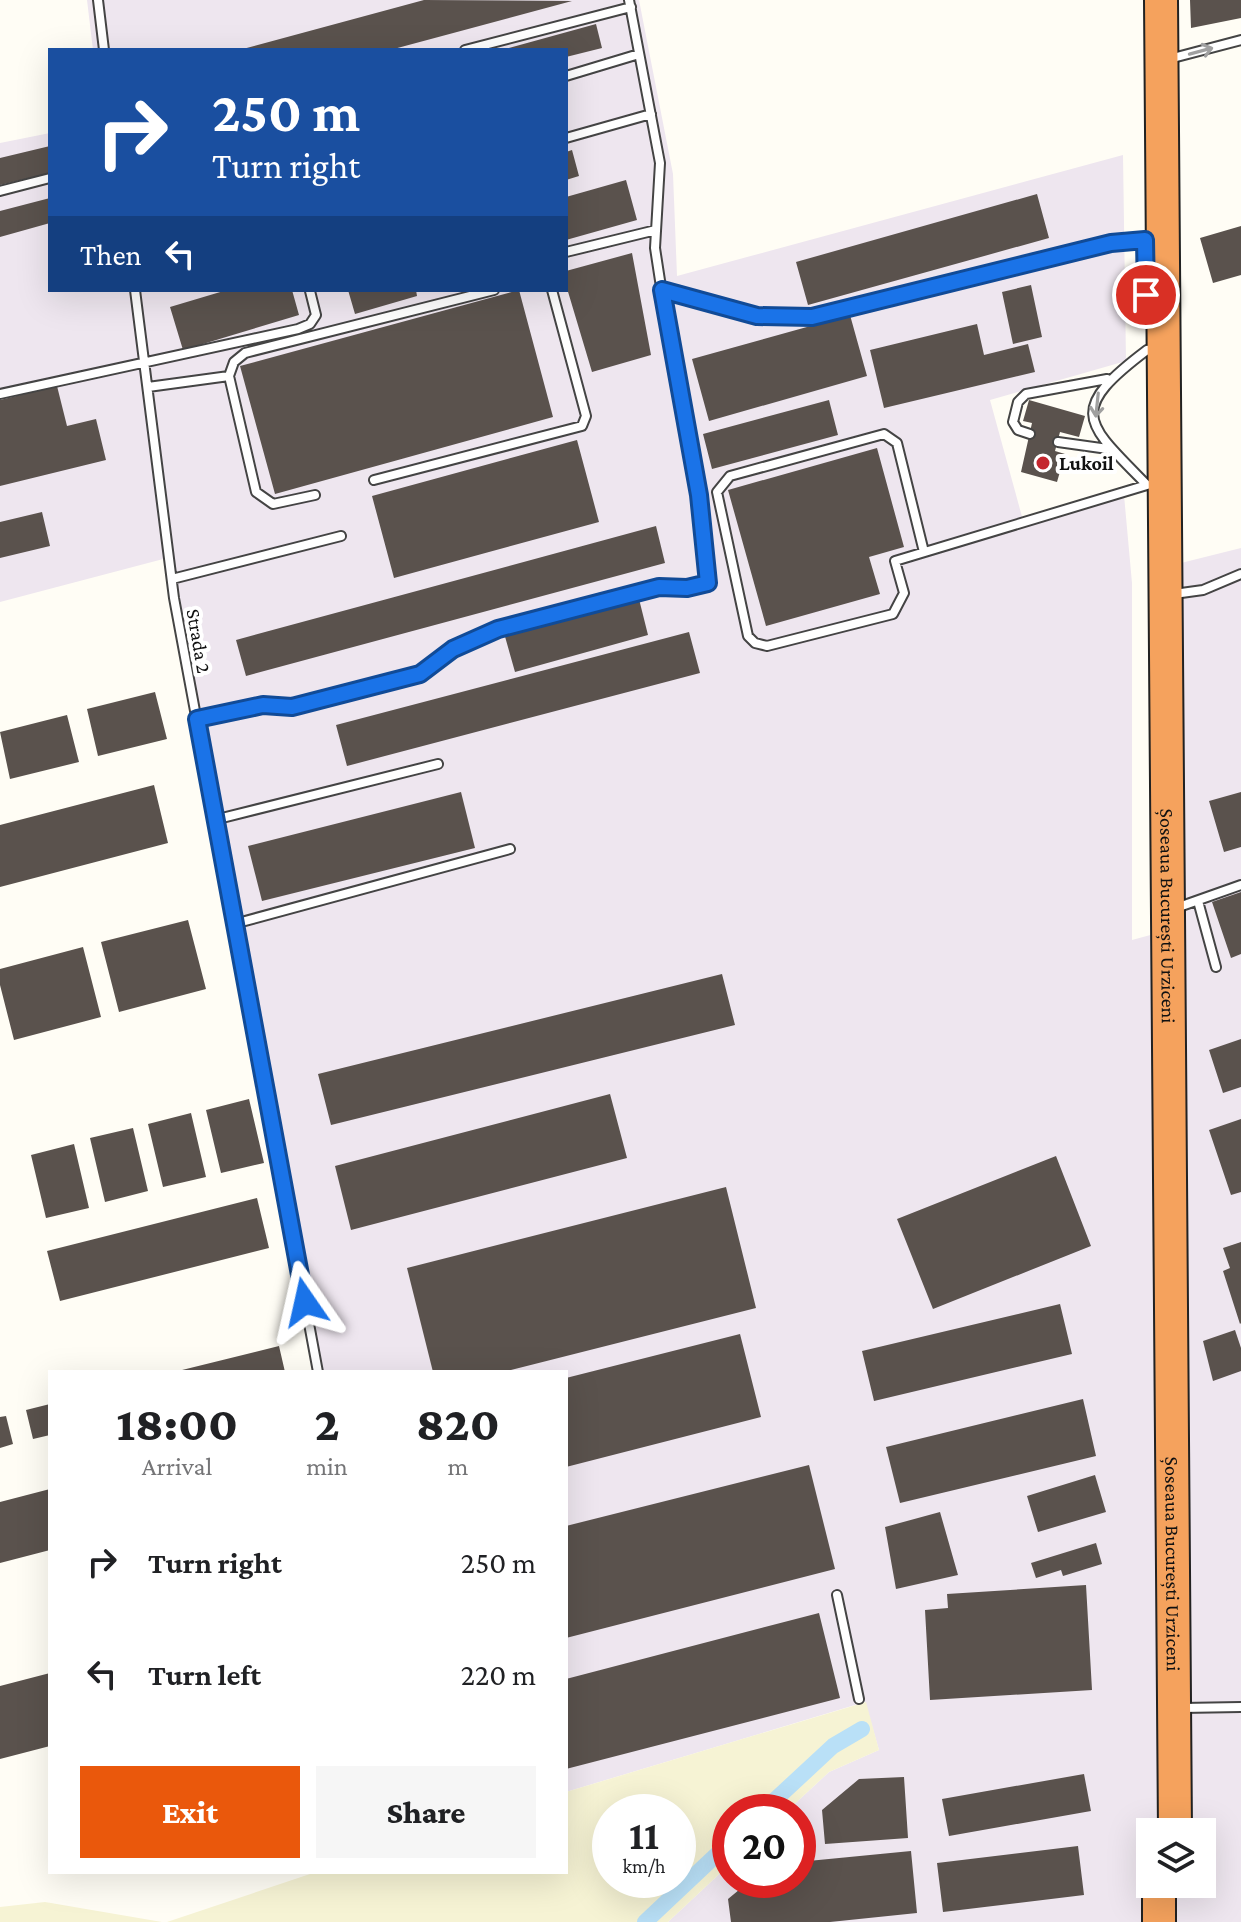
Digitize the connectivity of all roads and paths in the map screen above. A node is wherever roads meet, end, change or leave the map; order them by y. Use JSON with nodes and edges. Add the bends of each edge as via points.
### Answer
{"nodes":[{"id":1,"x":98,"y":0,"type":"edge"},
{"id":2,"x":1143,"y":0,"type":"edge"},
{"id":3,"x":1161,"y":0,"type":"edge"},
{"id":4,"x":630,"y":3,"type":"edge"},
{"id":5,"x":1241,"y":40,"type":"edge"},
{"id":6,"x":104,"y":48,"type":"edge"},
{"id":7,"x":472,"y":48,"type":"edge"},
{"id":8,"x":639,"y":54,"type":"junction"},
{"id":9,"x":1161,"y":61,"type":"junction"},
{"id":10,"x":568,"y":75,"type":"edge"},
{"id":11,"x":651,"y":114,"type":"junction"},
{"id":12,"x":568,"y":137,"type":"edge"},
{"id":13,"x":48,"y":179,"type":"edge"},
{"id":14,"x":0,"y":191,"type":"edge"},
{"id":15,"x":656,"y":230,"type":"junction"},
{"id":16,"x":1145,"y":240,"type":"junction"},
{"id":17,"x":568,"y":252,"type":"edge"},
{"id":18,"x":662,"y":290,"type":"junction"},
{"id":19,"x":135,"y":292,"type":"edge"},
{"id":20,"x":310,"y":292,"type":"edge"},
{"id":21,"x":486,"y":292,"type":"edge"},
{"id":22,"x":553,"y":292,"type":"edge"},
{"id":23,"x":1147,"y":350,"type":"junction"},
{"id":24,"x":144,"y":363,"type":"junction"},
{"id":25,"x":229,"y":376,"type":"junction"},
{"id":26,"x":1108,"y":379,"type":"junction"},
{"id":27,"x":148,"y":387,"type":"junction"},
{"id":28,"x":0,"y":394,"type":"edge"},
{"id":29,"x":1030,"y":434,"type":"dead end"},
{"id":30,"x":1058,"y":442,"type":"dead end"},
{"id":31,"x":1108,"y":449,"type":"junction"},
{"id":32,"x":374,"y":480,"type":"dead end"},
{"id":33,"x":1147,"y":485,"type":"junction"},
{"id":34,"x":315,"y":495,"type":"dead end"},
{"id":35,"x":341,"y":536,"type":"dead end"},
{"id":36,"x":924,"y":552,"type":"junction"},
{"id":37,"x":1241,"y":574,"type":"edge"},
{"id":38,"x":172,"y":579,"type":"junction"},
{"id":39,"x":1165,"y":595,"type":"junction"},
{"id":40,"x":197,"y":719,"type":"junction"},
{"id":41,"x":438,"y":764,"type":"dead end"},
{"id":42,"x":214,"y":820,"type":"junction"},
{"id":43,"x":510,"y":849,"type":"dead end"},
{"id":44,"x":1241,"y":885,"type":"edge"},
{"id":45,"x":1198,"y":901,"type":"junction"},
{"id":46,"x":1168,"y":911,"type":"junction"},
{"id":47,"x":234,"y":924,"type":"junction"},
{"id":48,"x":1216,"y":967,"type":"dead end"},
{"id":49,"x":318,"y":1370,"type":"edge"},
{"id":50,"x":837,"y":1595,"type":"dead end"},
{"id":51,"x":859,"y":1699,"type":"dead end"},
{"id":52,"x":1241,"y":1707,"type":"edge"},
{"id":53,"x":1174,"y":1708,"type":"junction"},
{"id":54,"x":1158,"y":1818,"type":"edge"},
{"id":55,"x":1175,"y":1818,"type":"edge"},
{"id":56,"x":1159,"y":1898,"type":"edge"},
{"id":57,"x":1175,"y":1898,"type":"edge"},
{"id":58,"x":1159,"y":1922,"type":"edge"},
{"id":59,"x":1176,"y":1922,"type":"edge"}],
"edges":[{"from":1,"to":6,"type":"lane"},
{"from":2,"to":16,"type":"highway","name":"Șoseaua București Urziceni"},
{"from":3,"to":9,"type":"highway","name":"Șoseaua București Urziceni"},
{"from":4,"to":7,"type":"lane"},
{"from":4,"to":8,"type":"lane"},
{"from":9,"to":5,"type":"lane","one_way":true},
{"from":8,"to":10,"type":"lane"},
{"from":8,"to":11,"type":"lane"},
{"from":9,"to":39,"type":"highway","name":"Șoseaua București Urziceni"},
{"from":11,"to":12,"type":"lane"},
{"from":11,"to":15,"type":"lane","via":[[660,163]]},
{"from":13,"to":14,"type":"lane"},
{"from":15,"to":17,"type":"lane"},
{"from":15,"to":18,"type":"lane"},
{"from":16,"to":18,"type":"lane","via":[[1111,243],[812,317],[757,316]]},
{"from":16,"to":23,"type":"highway","name":"Șoseaua București Urziceni"},
{"from":18,"to":40,"type":"lane","via":[[699,495],[708,583],[659,587],[498,629],[406,678],[292,707],[263,705]]},
{"from":19,"to":24,"type":"lane","name":"Strada 2"},
{"from":20,"to":24,"type":"lane","via":[[316,315],[310,324]]},
{"from":21,"to":25,"type":"lane","via":[[245,353]]},
{"from":22,"to":32,"type":"lane","via":[[586,416],[582,426]]},
{"from":23,"to":26,"type":"lane"},
{"from":23,"to":33,"type":"highway","name":"Șoseaua București Urziceni"},
{"from":24,"to":27,"type":"lane","name":"Strada 2"},
{"from":24,"to":28,"type":"lane"},
{"from":25,"to":27,"type":"lane"},
{"from":25,"to":34,"type":"lane","via":[[256,492],[273,504]]},
{"from":26,"to":29,"type":"lane","via":[[1026,394],[1013,422]]},
{"from":26,"to":31,"type":"lane","one_way":true,"via":[[1097,393],[1094,414],[1097,434]]},
{"from":27,"to":38,"type":"lane","name":"Strada 2"},
{"from":30,"to":31,"type":"lane"},
{"from":31,"to":33,"type":"lane"},
{"from":33,"to":36,"type":"lane"},
{"from":33,"to":54,"type":"highway","name":"Șoseaua București Urziceni"},
{"from":35,"to":38,"type":"lane"},
{"from":36,"to":36,"type":"lane","via":[[895,561],[904,593],[893,614],[767,646],[755,643],[748,636],[717,492],[730,476],[884,434],[897,443]]},
{"from":37,"to":39,"type":"lane","via":[[1203,590]]},
{"from":38,"to":40,"type":"lane","name":"Strada 2"},
{"from":39,"to":46,"type":"highway","name":"Șoseaua București Urziceni"},
{"from":40,"to":42,"type":"lane","name":"Strada 2"},
{"from":41,"to":42,"type":"lane"},
{"from":42,"to":47,"type":"lane","name":"Strada 2"},
{"from":43,"to":47,"type":"lane"},
{"from":44,"to":45,"type":"lane"},
{"from":45,"to":46,"type":"lane"},
{"from":45,"to":48,"type":"lane"},
{"from":46,"to":53,"type":"highway","name":"Șoseaua București Urziceni"},
{"from":47,"to":49,"type":"lane","name":"Strada 2"},
{"from":50,"to":51,"type":"lane"},
{"from":52,"to":53,"type":"lane"},
{"from":53,"to":55,"type":"highway","name":"Șoseaua București Urziceni"},
{"from":56,"to":58,"type":"highway"},
{"from":57,"to":59,"type":"highway"}]}
